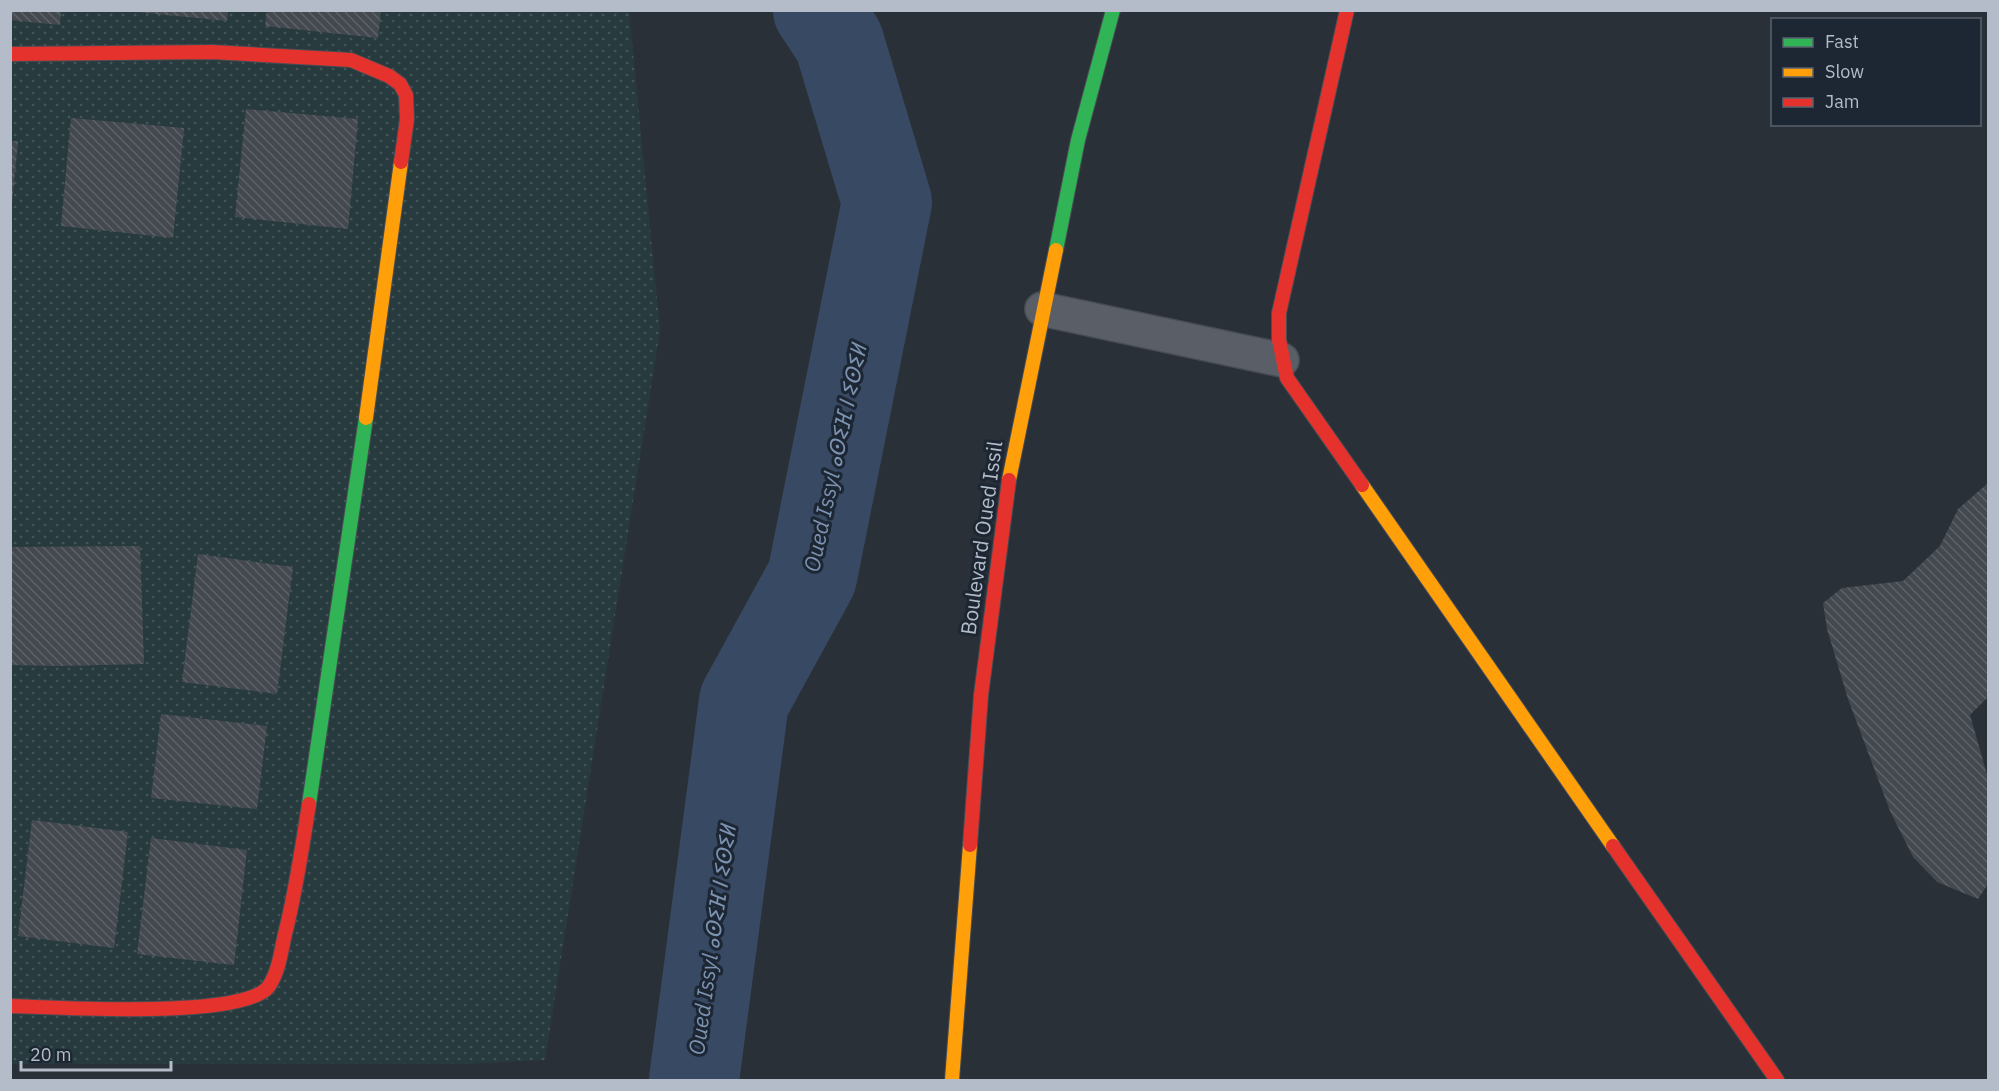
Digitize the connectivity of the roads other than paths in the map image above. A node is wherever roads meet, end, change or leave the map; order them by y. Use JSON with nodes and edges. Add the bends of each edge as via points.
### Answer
{"nodes":[{"id":1,"x":1113,"y":10,"type":"edge"},
{"id":2,"x":1347,"y":10,"type":"edge"},
{"id":3,"x":10,"y":54,"type":"edge"},
{"id":4,"x":1042,"y":309,"type":"junction"},
{"id":5,"x":1282,"y":360,"type":"junction"},
{"id":6,"x":10,"y":1006,"type":"edge"},
{"id":7,"x":952,"y":1080,"type":"edge"},
{"id":8,"x":1777,"y":1080,"type":"edge"}],
"edges":[{"from":1,"to":4,"type":"street","name":"Boulevard Oued Issil","via":[[1078,140]]},
{"from":2,"to":5,"type":"street","via":[[1279,313]]},
{"from":3,"to":6,"type":"street","via":[[212,52],[351,60],[400,84],[406,95],[407,119],[318,744],[295,894],[278,966],[268,988],[244,1001],[185,1010]]},
{"from":4,"to":5,"type":"street"},
{"from":4,"to":7,"type":"street","name":"Boulevard Oued Issil","via":[[1006,494],[981,695]]},
{"from":5,"to":8,"type":"street","via":[[1287,378]]}]}
